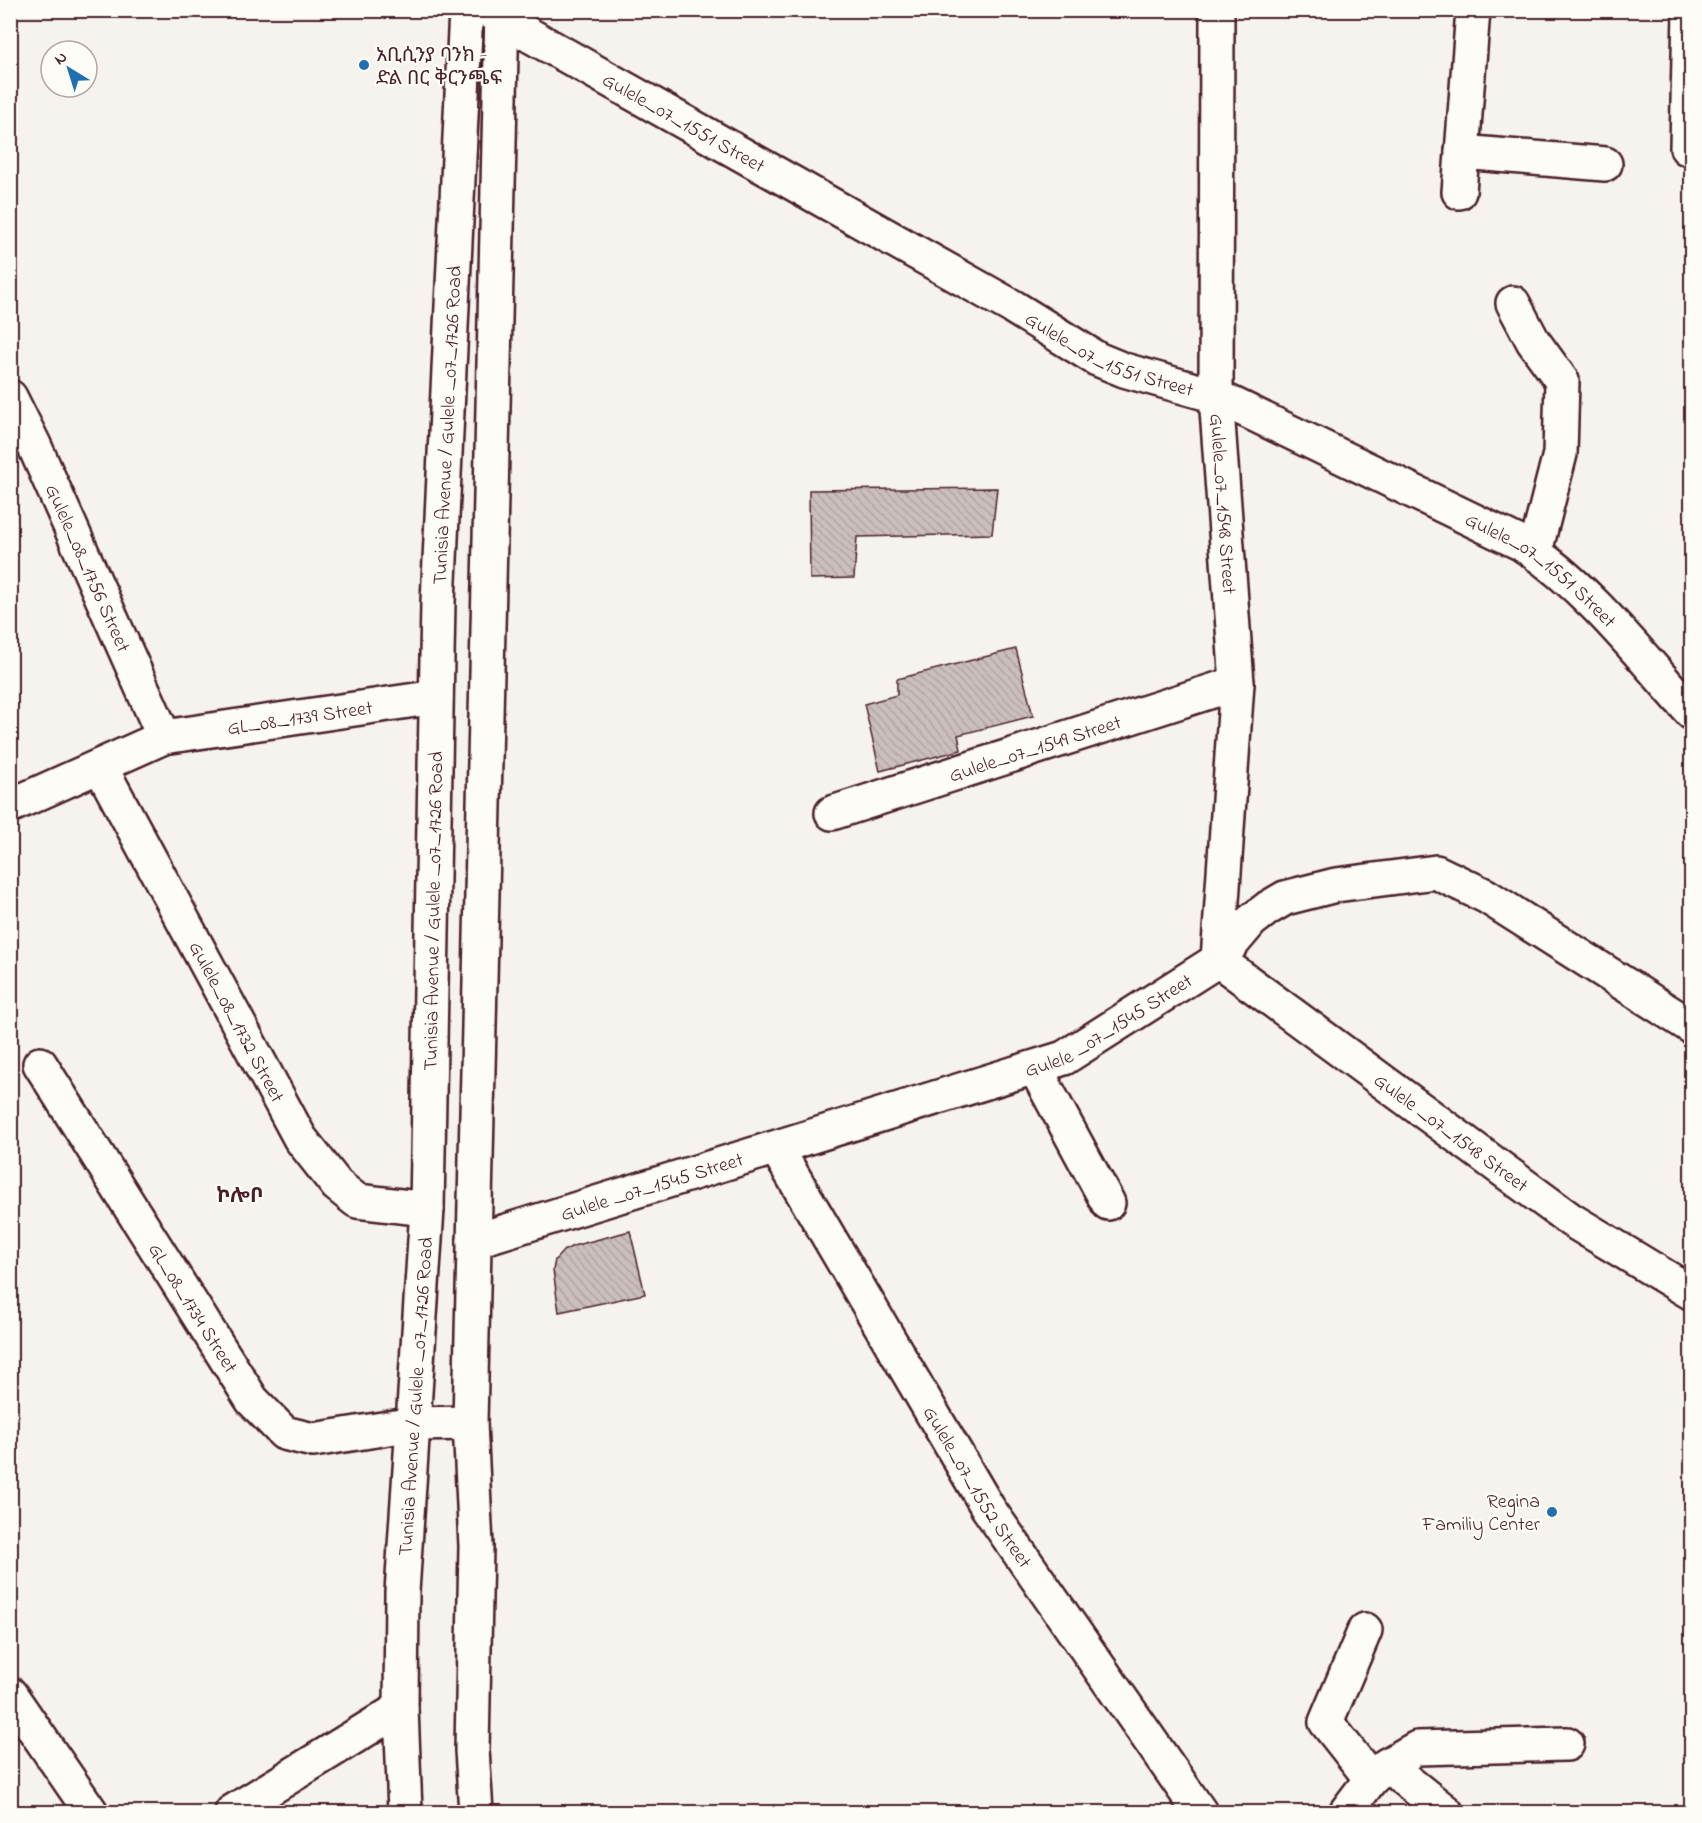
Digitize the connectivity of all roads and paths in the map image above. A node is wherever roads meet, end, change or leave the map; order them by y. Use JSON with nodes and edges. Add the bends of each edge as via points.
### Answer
{"nodes":[{"id":1,"x":466,"y":10,"type":"edge"},
{"id":2,"x":1217,"y":10,"type":"edge"},
{"id":3,"x":1473,"y":10,"type":"edge"},
{"id":4,"x":1690,"y":10,"type":"edge"},
{"id":5,"x":497,"y":13,"type":"edge"},
{"id":6,"x":1687,"y":148,"type":"dead end"},
{"id":7,"x":1462,"y":152,"type":"junction"},
{"id":8,"x":1605,"y":164,"type":"dead end"},
{"id":9,"x":1459,"y":192,"type":"dead end"},
{"id":10,"x":1513,"y":303,"type":"dead end"},
{"id":11,"x":1216,"y":396,"type":"junction"},
{"id":12,"x":10,"y":397,"type":"edge"},
{"id":13,"x":1535,"y":552,"type":"junction"},
{"id":14,"x":1237,"y":683,"type":"junction"},
{"id":15,"x":436,"y":697,"type":"junction"},
{"id":16,"x":1692,"y":713,"type":"edge"},
{"id":17,"x":164,"y":737,"type":"junction"},
{"id":18,"x":100,"y":766,"type":"junction"},
{"id":19,"x":10,"y":806,"type":"edge"},
{"id":20,"x":832,"y":813,"type":"dead end"},
{"id":21,"x":1218,"y":960,"type":"junction"},
{"id":22,"x":1692,"y":1027,"type":"edge"},
{"id":23,"x":40,"y":1064,"type":"dead end"},
{"id":24,"x":1035,"y":1068,"type":"junction"},
{"id":25,"x":777,"y":1149,"type":"junction"},
{"id":26,"x":1108,"y":1203,"type":"dead end"},
{"id":27,"x":427,"y":1209,"type":"junction"},
{"id":28,"x":474,"y":1241,"type":"junction"},
{"id":29,"x":1692,"y":1293,"type":"edge"},
{"id":30,"x":470,"y":1423,"type":"junction"},
{"id":31,"x":414,"y":1425,"type":"junction"},
{"id":32,"x":1365,"y":1630,"type":"dead end"},
{"id":33,"x":10,"y":1694,"type":"edge"},
{"id":34,"x":401,"y":1708,"type":"junction"},
{"id":35,"x":1567,"y":1744,"type":"dead end"},
{"id":36,"x":1379,"y":1772,"type":"junction"},
{"id":37,"x":92,"y":1812,"type":"edge"},
{"id":38,"x":232,"y":1812,"type":"edge"},
{"id":39,"x":405,"y":1812,"type":"edge"},
{"id":40,"x":476,"y":1812,"type":"edge"},
{"id":41,"x":1200,"y":1812,"type":"edge"},
{"id":42,"x":1346,"y":1812,"type":"edge"},
{"id":43,"x":1446,"y":1812,"type":"edge"}],
"edges":[{"from":1,"to":15,"type":"main road","name":"Tunisia Avenue / Gulele _07_1726 Road"},
{"from":2,"to":11,"type":"main road","name":"Gulele_07_1548 Street"},
{"from":3,"to":7,"type":"main road"},
{"from":4,"to":6,"type":"main road"},
{"from":5,"to":11,"type":"main road","name":"Gulele_07_1551 Street","via":[[1013,307],[1097,359]]},
{"from":5,"to":28,"type":"main road"},
{"from":7,"to":8,"type":"main road"},
{"from":7,"to":9,"type":"main road"},
{"from":10,"to":13,"type":"main road","via":[[1533,341],[1562,381],[1560,454]]},
{"from":11,"to":13,"type":"main road","name":"Gulele_07_1551 Street"},
{"from":11,"to":14,"type":"main road","name":"Gulele_07_1548 Street"},
{"from":12,"to":17,"type":"main road","name":"Gulele_08_1756 Street"},
{"from":13,"to":16,"type":"main road","name":"Gulele_07_1551 Street","via":[[1579,589]]},
{"from":14,"to":20,"type":"main road","name":"Gulele_07_1549 Street"},
{"from":14,"to":21,"type":"main road","name":"Gulele_07_1548 Street"},
{"from":15,"to":17,"type":"main road","name":"GL_08_1739 Street"},
{"from":15,"to":27,"type":"main road","name":"Tunisia Avenue / Gulele _07_1726 Road"},
{"from":17,"to":18,"type":"main road","name":"GL_08_1739 Street"},
{"from":18,"to":19,"type":"main road","name":"GL_08_1739 Street"},
{"from":18,"to":27,"type":"main road","name":"Gulele_08_1732 Street","via":[[300,1138],[337,1185],[357,1201]]},
{"from":21,"to":22,"type":"main road","name":"Gulele _07_1545 Street","via":[[1251,921],[1285,898],[1335,885],[1436,872],[1486,896]]},
{"from":21,"to":24,"type":"main road","name":"Gulele _07_1545 Street","via":[[1064,1058]]},
{"from":21,"to":29,"type":"main road","name":"Gulele _07_1548 Street","via":[[1571,1220]]},
{"from":23,"to":31,"type":"main road","name":"GL_08_1734 Street","via":[[252,1400],[268,1418],[284,1433],[313,1440]]},
{"from":24,"to":25,"type":"main road","name":"Gulele _07_1545 Street"},
{"from":24,"to":26,"type":"main road"},
{"from":25,"to":28,"type":"main road","name":"Gulele _07_1545 Street"},
{"from":25,"to":41,"type":"main road","name":"Gulele_07_1552 Street","via":[[988,1508]]},
{"from":27,"to":31,"type":"main road","name":"Tunisia Avenue / Gulele _07_1726 Road"},
{"from":28,"to":30,"type":"main road"},
{"from":30,"to":31,"type":"main road","name":"GL_08_1734 Street"},
{"from":30,"to":40,"type":"main road","via":[[476,1546],[472,1750]]},
{"from":31,"to":34,"type":"main road","name":"Tunisia Avenue / Gulele _07_1726 Road","via":[[402,1592]]},
{"from":32,"to":36,"type":"main road","via":[[1326,1722]]},
{"from":33,"to":37,"type":"main road"},
{"from":34,"to":38,"type":"main road"},
{"from":34,"to":39,"type":"main road","name":"Tunisia Avenue / Gulele _07_1726 Road"},
{"from":35,"to":36,"type":"main road","via":[[1417,1748]]},
{"from":36,"to":42,"type":"main road"},
{"from":36,"to":43,"type":"main road"}]}
